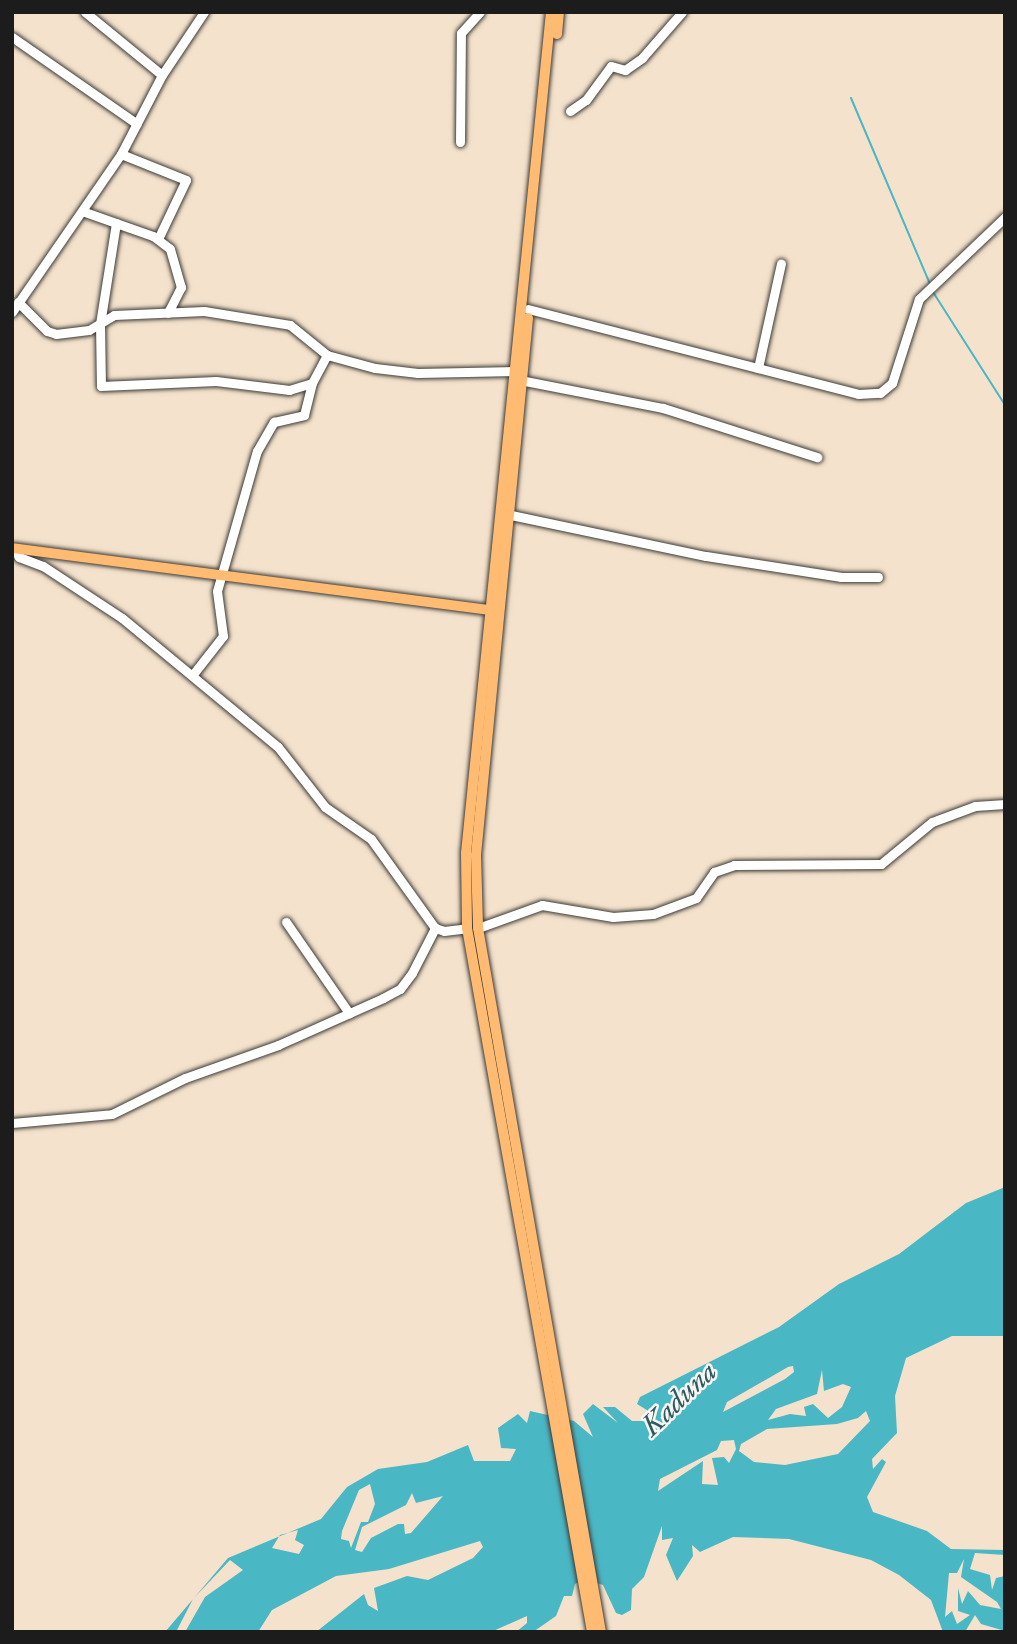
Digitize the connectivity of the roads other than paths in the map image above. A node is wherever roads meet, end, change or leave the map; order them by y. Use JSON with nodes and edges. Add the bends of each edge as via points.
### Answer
{"nodes":[{"id":1,"x":85,"y":12,"type":"edge"},
{"id":2,"x":480,"y":12,"type":"edge"},
{"id":3,"x":551,"y":12,"type":"edge"},
{"id":4,"x":559,"y":12,"type":"edge"},
{"id":5,"x":682,"y":12,"type":"edge"},
{"id":6,"x":199,"y":14,"type":"edge"},
{"id":7,"x":12,"y":37,"type":"edge"},
{"id":8,"x":162,"y":75,"type":"junction"},
{"id":9,"x":570,"y":111,"type":"dead end"},
{"id":10,"x":136,"y":124,"type":"junction"},
{"id":11,"x":460,"y":142,"type":"dead end"},
{"id":12,"x":121,"y":155,"type":"junction"},
{"id":13,"x":82,"y":211,"type":"junction"},
{"id":14,"x":1005,"y":217,"type":"edge"},
{"id":15,"x":116,"y":223,"type":"junction"},
{"id":16,"x":158,"y":239,"type":"junction"},
{"id":17,"x":781,"y":263,"type":"dead end"},
{"id":18,"x":18,"y":302,"type":"junction"},
{"id":19,"x":528,"y":309,"type":"junction"},
{"id":20,"x":12,"y":312,"type":"edge"},
{"id":21,"x":168,"y":313,"type":"junction"},
{"id":22,"x":100,"y":324,"type":"junction"},
{"id":23,"x":327,"y":355,"type":"junction"},
{"id":24,"x":758,"y":368,"type":"junction"},
{"id":25,"x":516,"y":371,"type":"junction"},
{"id":26,"x":525,"y":381,"type":"junction"},
{"id":27,"x":312,"y":383,"type":"junction"},
{"id":28,"x":817,"y":457,"type":"dead end"},
{"id":29,"x":511,"y":515,"type":"junction"},
{"id":30,"x":13,"y":548,"type":"edge"},
{"id":31,"x":221,"y":575,"type":"junction"},
{"id":32,"x":878,"y":577,"type":"dead end"},
{"id":33,"x":496,"y":610,"type":"junction"},
{"id":34,"x":194,"y":673,"type":"junction"},
{"id":35,"x":1005,"y":804,"type":"edge"},
{"id":36,"x":286,"y":922,"type":"dead end"},
{"id":37,"x":435,"y":928,"type":"junction"},
{"id":38,"x":473,"y":928,"type":"junction"},
{"id":39,"x":349,"y":1013,"type":"junction"},
{"id":40,"x":12,"y":1123,"type":"edge"},
{"id":41,"x":596,"y":1628,"type":"edge"}],
"edges":[{"from":1,"to":8,"type":"street"},
{"from":2,"to":11,"type":"street","via":[[463,29],[460,41]]},
{"from":3,"to":25,"type":"main road"},
{"from":4,"to":19,"type":"main road"},
{"from":5,"to":9,"type":"street","via":[[642,58],[625,70],[611,66],[586,100]]},
{"from":6,"to":8,"type":"street"},
{"from":7,"to":10,"type":"street"},
{"from":8,"to":10,"type":"street"},
{"from":10,"to":12,"type":"street"},
{"from":12,"to":13,"type":"street"},
{"from":12,"to":16,"type":"street","via":[[186,180]]},
{"from":13,"to":15,"type":"street"},
{"from":13,"to":18,"type":"street"},
{"from":14,"to":24,"type":"street","via":[[919,299],[888,388],[858,394]]},
{"from":15,"to":16,"type":"street"},
{"from":15,"to":22,"type":"street"},
{"from":16,"to":21,"type":"street","via":[[170,249],[181,287]]},
{"from":17,"to":24,"type":"street"},
{"from":18,"to":20,"type":"street"},
{"from":18,"to":22,"type":"street","via":[[47,331],[56,334]]},
{"from":19,"to":24,"type":"street"},
{"from":19,"to":26,"type":"main road"},
{"from":21,"to":22,"type":"street","via":[[114,315]]},
{"from":21,"to":23,"type":"street","via":[[204,311],[282,322]]},
{"from":22,"to":27,"type":"street","via":[[98,383],[105,387],[216,382],[289,390]]},
{"from":23,"to":25,"type":"street","via":[[418,373]]},
{"from":23,"to":27,"type":"street"},
{"from":25,"to":33,"type":"main road"},
{"from":26,"to":28,"type":"street","via":[[663,408]]},
{"from":26,"to":29,"type":"main road"},
{"from":27,"to":31,"type":"street","via":[[304,415],[274,422],[257,451]]},
{"from":29,"to":32,"type":"street","via":[[706,556],[841,577]]},
{"from":29,"to":33,"type":"main road"},
{"from":30,"to":31,"type":"main road"},
{"from":30,"to":34,"type":"street","via":[[24,560],[43,566],[122,618]]},
{"from":31,"to":33,"type":"main road"},
{"from":31,"to":34,"type":"street","via":[[217,591],[223,636]]},
{"from":33,"to":38,"type":"main road"},
{"from":34,"to":37,"type":"street","via":[[278,747],[325,807],[371,839]]},
{"from":35,"to":38,"type":"street","via":[[975,806],[932,822],[881,864],[734,865],[714,872],[696,898],[653,914],[613,917],[542,905]]},
{"from":36,"to":39,"type":"street"},
{"from":37,"to":38,"type":"street"},
{"from":37,"to":39,"type":"street","via":[[400,989]]},
{"from":38,"to":41,"type":"main road"},
{"from":39,"to":40,"type":"street","via":[[278,1045],[185,1078],[112,1114]]}]}
